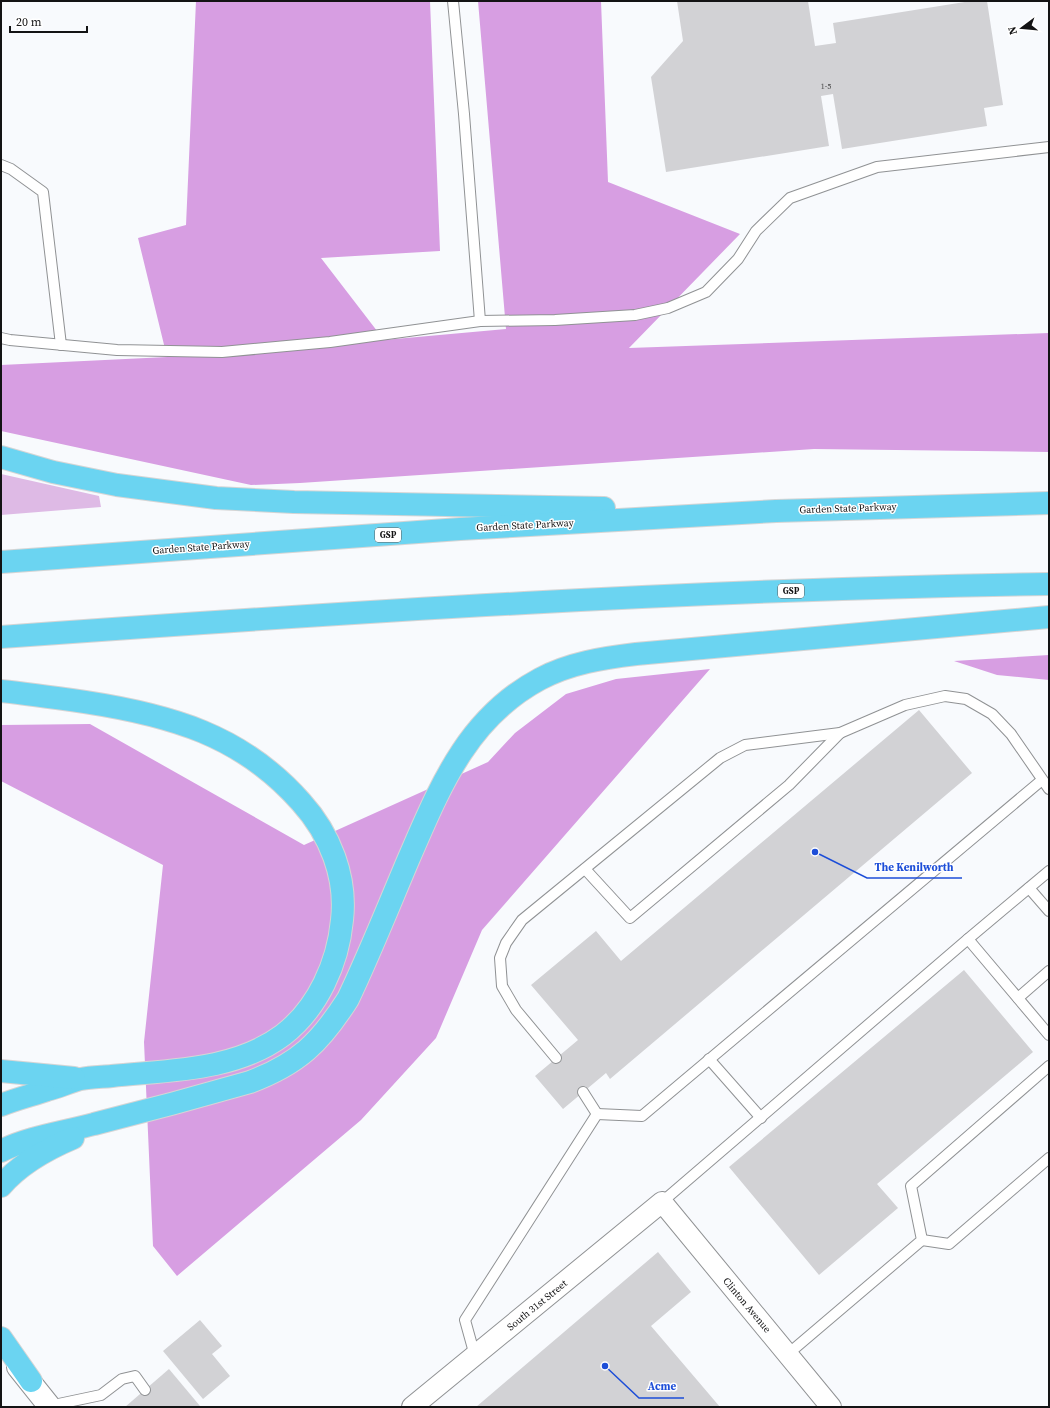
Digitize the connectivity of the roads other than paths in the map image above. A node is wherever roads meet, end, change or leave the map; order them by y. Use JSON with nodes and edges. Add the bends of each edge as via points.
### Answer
{"nodes":[{"id":1,"x":453,"y":1,"type":"edge"},
{"id":2,"x":1049,"y":146,"type":"edge"},
{"id":3,"x":1,"y":165,"type":"edge"},
{"id":4,"x":480,"y":322,"type":"junction"},
{"id":5,"x":1,"y":338,"type":"edge"},
{"id":6,"x":61,"y":345,"type":"junction"},
{"id":7,"x":1,"y":457,"type":"edge"},
{"id":8,"x":1049,"y":503,"type":"edge"},
{"id":9,"x":776,"y":511,"type":"junction"},
{"id":10,"x":1,"y":562,"type":"edge"},
{"id":11,"x":1049,"y":584,"type":"edge"},
{"id":12,"x":1049,"y":617,"type":"edge"},
{"id":13,"x":1,"y":637,"type":"edge"},
{"id":14,"x":1,"y":691,"type":"edge"},
{"id":15,"x":840,"y":733,"type":"junction"},
{"id":16,"x":1042,"y":780,"type":"junction"},
{"id":17,"x":1049,"y":789,"type":"edge"},
{"id":18,"x":585,"y":869,"type":"junction"},
{"id":19,"x":1049,"y":871,"type":"edge"},
{"id":20,"x":1029,"y":888,"type":"junction"},
{"id":21,"x":1049,"y":911,"type":"edge"},
{"id":22,"x":968,"y":938,"type":"junction"},
{"id":23,"x":1049,"y":971,"type":"edge"},
{"id":24,"x":1018,"y":998,"type":"junction"},
{"id":25,"x":1049,"y":1035,"type":"edge"},
{"id":26,"x":556,"y":1058,"type":"dead end"},
{"id":27,"x":710,"y":1059,"type":"junction"},
{"id":28,"x":1049,"y":1066,"type":"edge"},
{"id":29,"x":1,"y":1071,"type":"edge"},
{"id":30,"x":81,"y":1079,"type":"junction"},
{"id":31,"x":584,"y":1092,"type":"dead end"},
{"id":32,"x":1,"y":1105,"type":"edge"},
{"id":33,"x":597,"y":1114,"type":"junction"},
{"id":34,"x":127,"y":1116,"type":"junction"},
{"id":35,"x":761,"y":1118,"type":"junction"},
{"id":36,"x":1,"y":1152,"type":"edge"},
{"id":37,"x":1049,"y":1158,"type":"edge"},
{"id":38,"x":1,"y":1186,"type":"edge"},
{"id":39,"x":662,"y":1202,"type":"junction"},
{"id":40,"x":922,"y":1240,"type":"junction"},
{"id":41,"x":1,"y":1338,"type":"edge"},
{"id":42,"x":1,"y":1346,"type":"edge"},
{"id":43,"x":788,"y":1354,"type":"junction"},
{"id":44,"x":475,"y":1356,"type":"junction"},
{"id":45,"x":31,"y":1381,"type":"junction"},
{"id":46,"x":145,"y":1390,"type":"dead end"},
{"id":47,"x":50,"y":1407,"type":"edge"},
{"id":48,"x":412,"y":1407,"type":"edge"},
{"id":49,"x":832,"y":1407,"type":"edge"}],
"edges":[{"from":1,"to":4,"type":"lane"},
{"from":2,"to":4,"type":"lane","via":[[877,167],[790,198],[756,231],[738,259],[706,292],[668,308],[635,315]]},
{"from":3,"to":6,"type":"lane","via":[[11,169],[43,192]]},
{"from":4,"to":6,"type":"lane","via":[[330,342],[222,352],[117,350]]},
{"from":5,"to":6,"type":"lane"},
{"from":7,"to":9,"type":"highway","via":[[53,472],[117,485],[230,499]]},
{"from":8,"to":9,"type":"highway","name":"Garden State Parkway","number":"GSP"},
{"from":9,"to":10,"type":"highway","name":"Garden State Parkway","number":"GSP","via":[[460,529]]},
{"from":11,"to":13,"type":"highway","number":"GSP","via":[[590,599],[278,617]]},
{"from":12,"to":34,"type":"highway","via":[[636,654],[584,663],[539,680],[496,711],[463,749],[435,798],[348,999],[316,1043],[300,1057],[268,1075]]},
{"from":14,"to":30,"type":"highway","via":[[134,710],[187,724],[224,741],[286,784],[310,812],[329,844],[340,877],[343,916],[337,952],[323,986],[314,1000],[296,1023],[283,1034],[241,1056],[201,1066]]},
{"from":15,"to":16,"type":"lane","via":[[905,705],[945,696],[966,699],[992,714],[1011,734]]},
{"from":15,"to":18,"type":"lane","via":[[745,745],[720,758]]},
{"from":15,"to":18,"type":"lane","via":[[789,785],[630,918]]},
{"from":16,"to":17,"type":"lane"},
{"from":16,"to":27,"type":"lane"},
{"from":18,"to":26,"type":"lane","via":[[522,920],[506,943],[500,958],[502,986],[512,1004]]},
{"from":19,"to":20,"type":"lane"},
{"from":20,"to":21,"type":"lane"},
{"from":20,"to":22,"type":"lane"},
{"from":22,"to":24,"type":"lane"},
{"from":22,"to":35,"type":"lane"},
{"from":23,"to":24,"type":"lane"},
{"from":24,"to":25,"type":"lane"},
{"from":27,"to":33,"type":"lane","via":[[642,1116]]},
{"from":27,"to":35,"type":"lane"},
{"from":28,"to":40,"type":"lane","via":[[911,1186]]},
{"from":29,"to":30,"type":"highway"},
{"from":30,"to":32,"type":"highway"},
{"from":31,"to":33,"type":"lane"},
{"from":33,"to":44,"type":"lane","via":[[464,1320]]},
{"from":34,"to":36,"type":"highway","via":[[21,1143]]},
{"from":34,"to":38,"type":"highway","via":[[47,1151]]},
{"from":35,"to":39,"type":"lane"},
{"from":37,"to":40,"type":"lane","via":[[949,1244]]},
{"from":39,"to":43,"type":"street","name":"Clinton Avenue"},
{"from":39,"to":44,"type":"street","name":"South 31st Street"},
{"from":40,"to":43,"type":"lane"},
{"from":41,"to":45,"type":"highway"},
{"from":42,"to":45,"type":"main road"},
{"from":43,"to":49,"type":"street","name":"Clinton Avenue"},
{"from":44,"to":48,"type":"street","name":"South 31st Street"},
{"from":45,"to":47,"type":"main road"},
{"from":46,"to":47,"type":"lane","via":[[135,1376],[122,1379],[101,1395]]}]}
